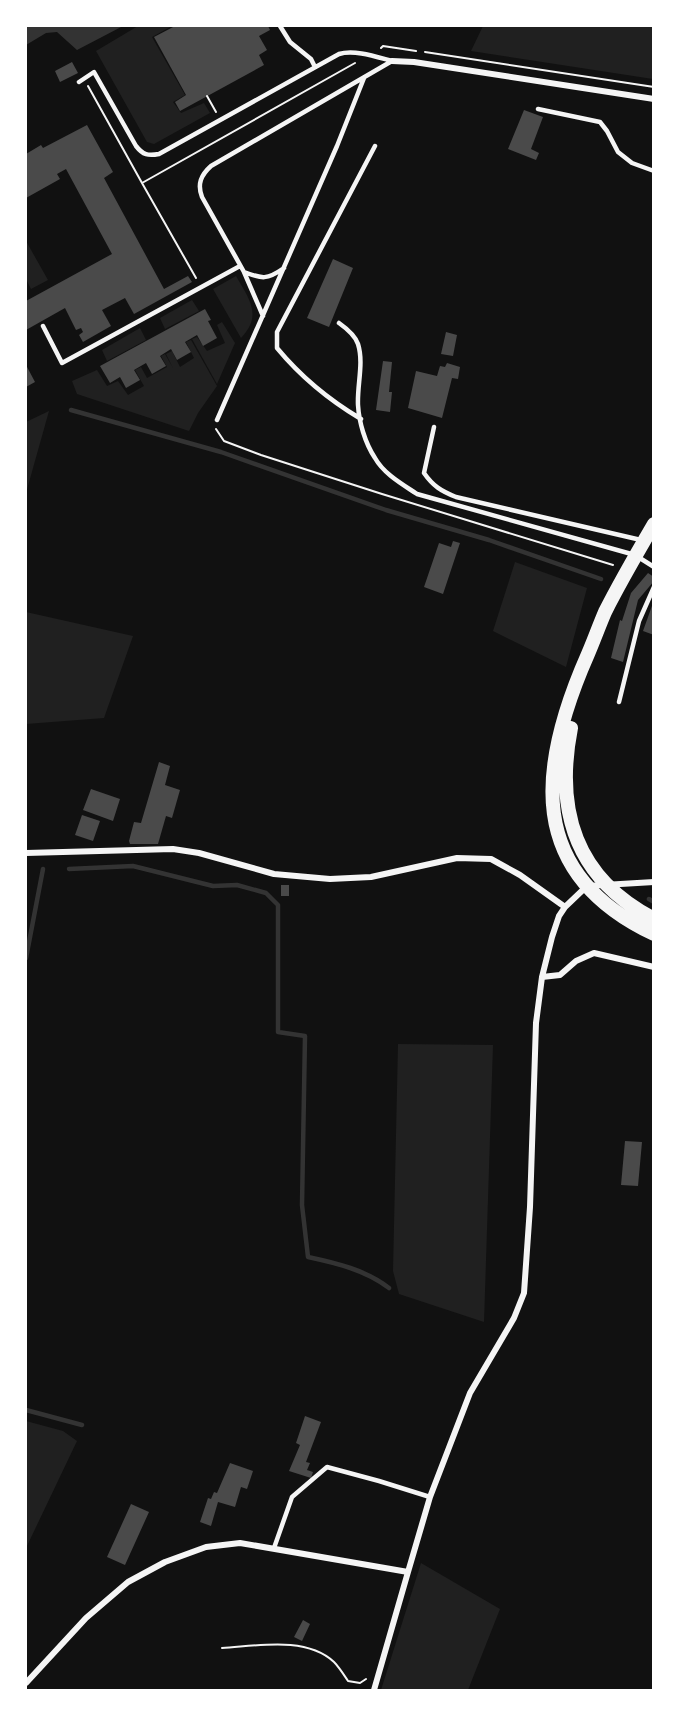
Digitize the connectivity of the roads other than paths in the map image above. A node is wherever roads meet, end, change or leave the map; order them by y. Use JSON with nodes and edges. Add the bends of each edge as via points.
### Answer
{"nodes":[{"id":1,"x":280,"y":26,"type":"edge"},
{"id":2,"x":392,"y":60,"type":"junction"},
{"id":3,"x":315,"y":67,"type":"junction"},
{"id":4,"x":364,"y":78,"type":"junction"},
{"id":5,"x":79,"y":82,"type":"dead end"},
{"id":6,"x":654,"y":99,"type":"edge"},
{"id":7,"x":538,"y":109,"type":"dead end"},
{"id":8,"x":375,"y":146,"type":"dead end"},
{"id":9,"x":654,"y":171,"type":"edge"},
{"id":10,"x":240,"y":266,"type":"junction"},
{"id":11,"x":284,"y":268,"type":"junction"},
{"id":12,"x":244,"y":272,"type":"junction"},
{"id":13,"x":263,"y":316,"type":"junction"},
{"id":14,"x":339,"y":323,"type":"dead end"},
{"id":15,"x":43,"y":326,"type":"dead end"},
{"id":16,"x":361,"y":419,"type":"junction"},
{"id":17,"x":217,"y":420,"type":"dead end"},
{"id":18,"x":434,"y":427,"type":"dead end"},
{"id":19,"x":654,"y":524,"type":"edge"},
{"id":20,"x":644,"y":541,"type":"junction"},
{"id":21,"x":635,"y":555,"type":"junction"},
{"id":22,"x":654,"y":567,"type":"edge"},
{"id":23,"x":654,"y":587,"type":"edge"},
{"id":24,"x":589,"y":653,"type":"junction"},
{"id":25,"x":619,"y":702,"type":"dead end"},
{"id":26,"x":26,"y":853,"type":"edge"},
{"id":27,"x":585,"y":856,"type":"junction"},
{"id":28,"x":654,"y":882,"type":"edge"},
{"id":29,"x":606,"y":884,"type":"junction"},
{"id":30,"x":587,"y":886,"type":"junction"},
{"id":31,"x":565,"y":907,"type":"junction"},
{"id":32,"x":654,"y":919,"type":"edge"},
{"id":33,"x":654,"y":934,"type":"edge"},
{"id":34,"x":654,"y":967,"type":"edge"},
{"id":35,"x":542,"y":978,"type":"junction"},
{"id":36,"x":430,"y":1497,"type":"junction"},
{"id":37,"x":274,"y":1548,"type":"junction"},
{"id":38,"x":408,"y":1572,"type":"junction"},
{"id":39,"x":26,"y":1683,"type":"edge"},
{"id":40,"x":374,"y":1690,"type":"edge"}],
"edges":[{"from":1,"to":3,"type":"lane"},
{"from":2,"to":3,"type":"lane","via":[[344,52]]},
{"from":2,"to":4,"type":"lane"},
{"from":2,"to":6,"type":"street"},
{"from":3,"to":5,"type":"lane","via":[[151,156],[136,146],[94,72]]},
{"from":4,"to":10,"type":"lane","via":[[204,172],[200,180],[202,197]]},
{"from":4,"to":11,"type":"lane"},
{"from":7,"to":9,"type":"lane","via":[[600,122],[618,152],[632,163]]},
{"from":8,"to":16,"type":"lane","via":[[278,332],[277,348],[333,402]]},
{"from":10,"to":12,"type":"lane"},
{"from":10,"to":15,"type":"lane","via":[[62,363]]},
{"from":11,"to":12,"type":"lane","via":[[271,277]]},
{"from":11,"to":13,"type":"lane"},
{"from":12,"to":13,"type":"lane"},
{"from":13,"to":17,"type":"lane"},
{"from":14,"to":16,"type":"lane","via":[[358,343]]},
{"from":16,"to":21,"type":"lane","via":[[375,459],[417,494]]},
{"from":18,"to":20,"type":"lane","via":[[423,473],[440,491]]},
{"from":19,"to":20,"type":"main road"},
{"from":20,"to":21,"type":"main road"},
{"from":21,"to":22,"type":"lane"},
{"from":21,"to":24,"type":"main road"},
{"from":23,"to":25,"type":"lane","via":[[639,621]]},
{"from":24,"to":27,"type":"main road","via":[[568,743],[565,784],[569,820]]},
{"from":24,"to":30,"type":"main road","via":[[567,708],[552,781],[556,827],[573,869]]},
{"from":26,"to":31,"type":"street","via":[[173,849],[274,874],[330,879],[371,877],[457,858],[490,860],[520,875]]},
{"from":27,"to":29,"type":"main road"},
{"from":27,"to":30,"type":"street"},
{"from":28,"to":29,"type":"street"},
{"from":29,"to":30,"type":"street"},
{"from":29,"to":32,"type":"main road"},
{"from":30,"to":31,"type":"street"},
{"from":30,"to":33,"type":"main road","via":[[619,917]]},
{"from":31,"to":35,"type":"street","via":[[555,925]]},
{"from":34,"to":35,"type":"street","via":[[594,953],[576,961],[560,975]]},
{"from":35,"to":36,"type":"street","via":[[536,1023],[524,1293],[514,1318],[470,1393]]},
{"from":36,"to":37,"type":"lane","via":[[327,1467],[292,1497]]},
{"from":36,"to":38,"type":"street"},
{"from":37,"to":38,"type":"street"},
{"from":37,"to":39,"type":"street","via":[[240,1543],[206,1547],[165,1562],[128,1582],[86,1618]]},
{"from":38,"to":40,"type":"street"}]}
